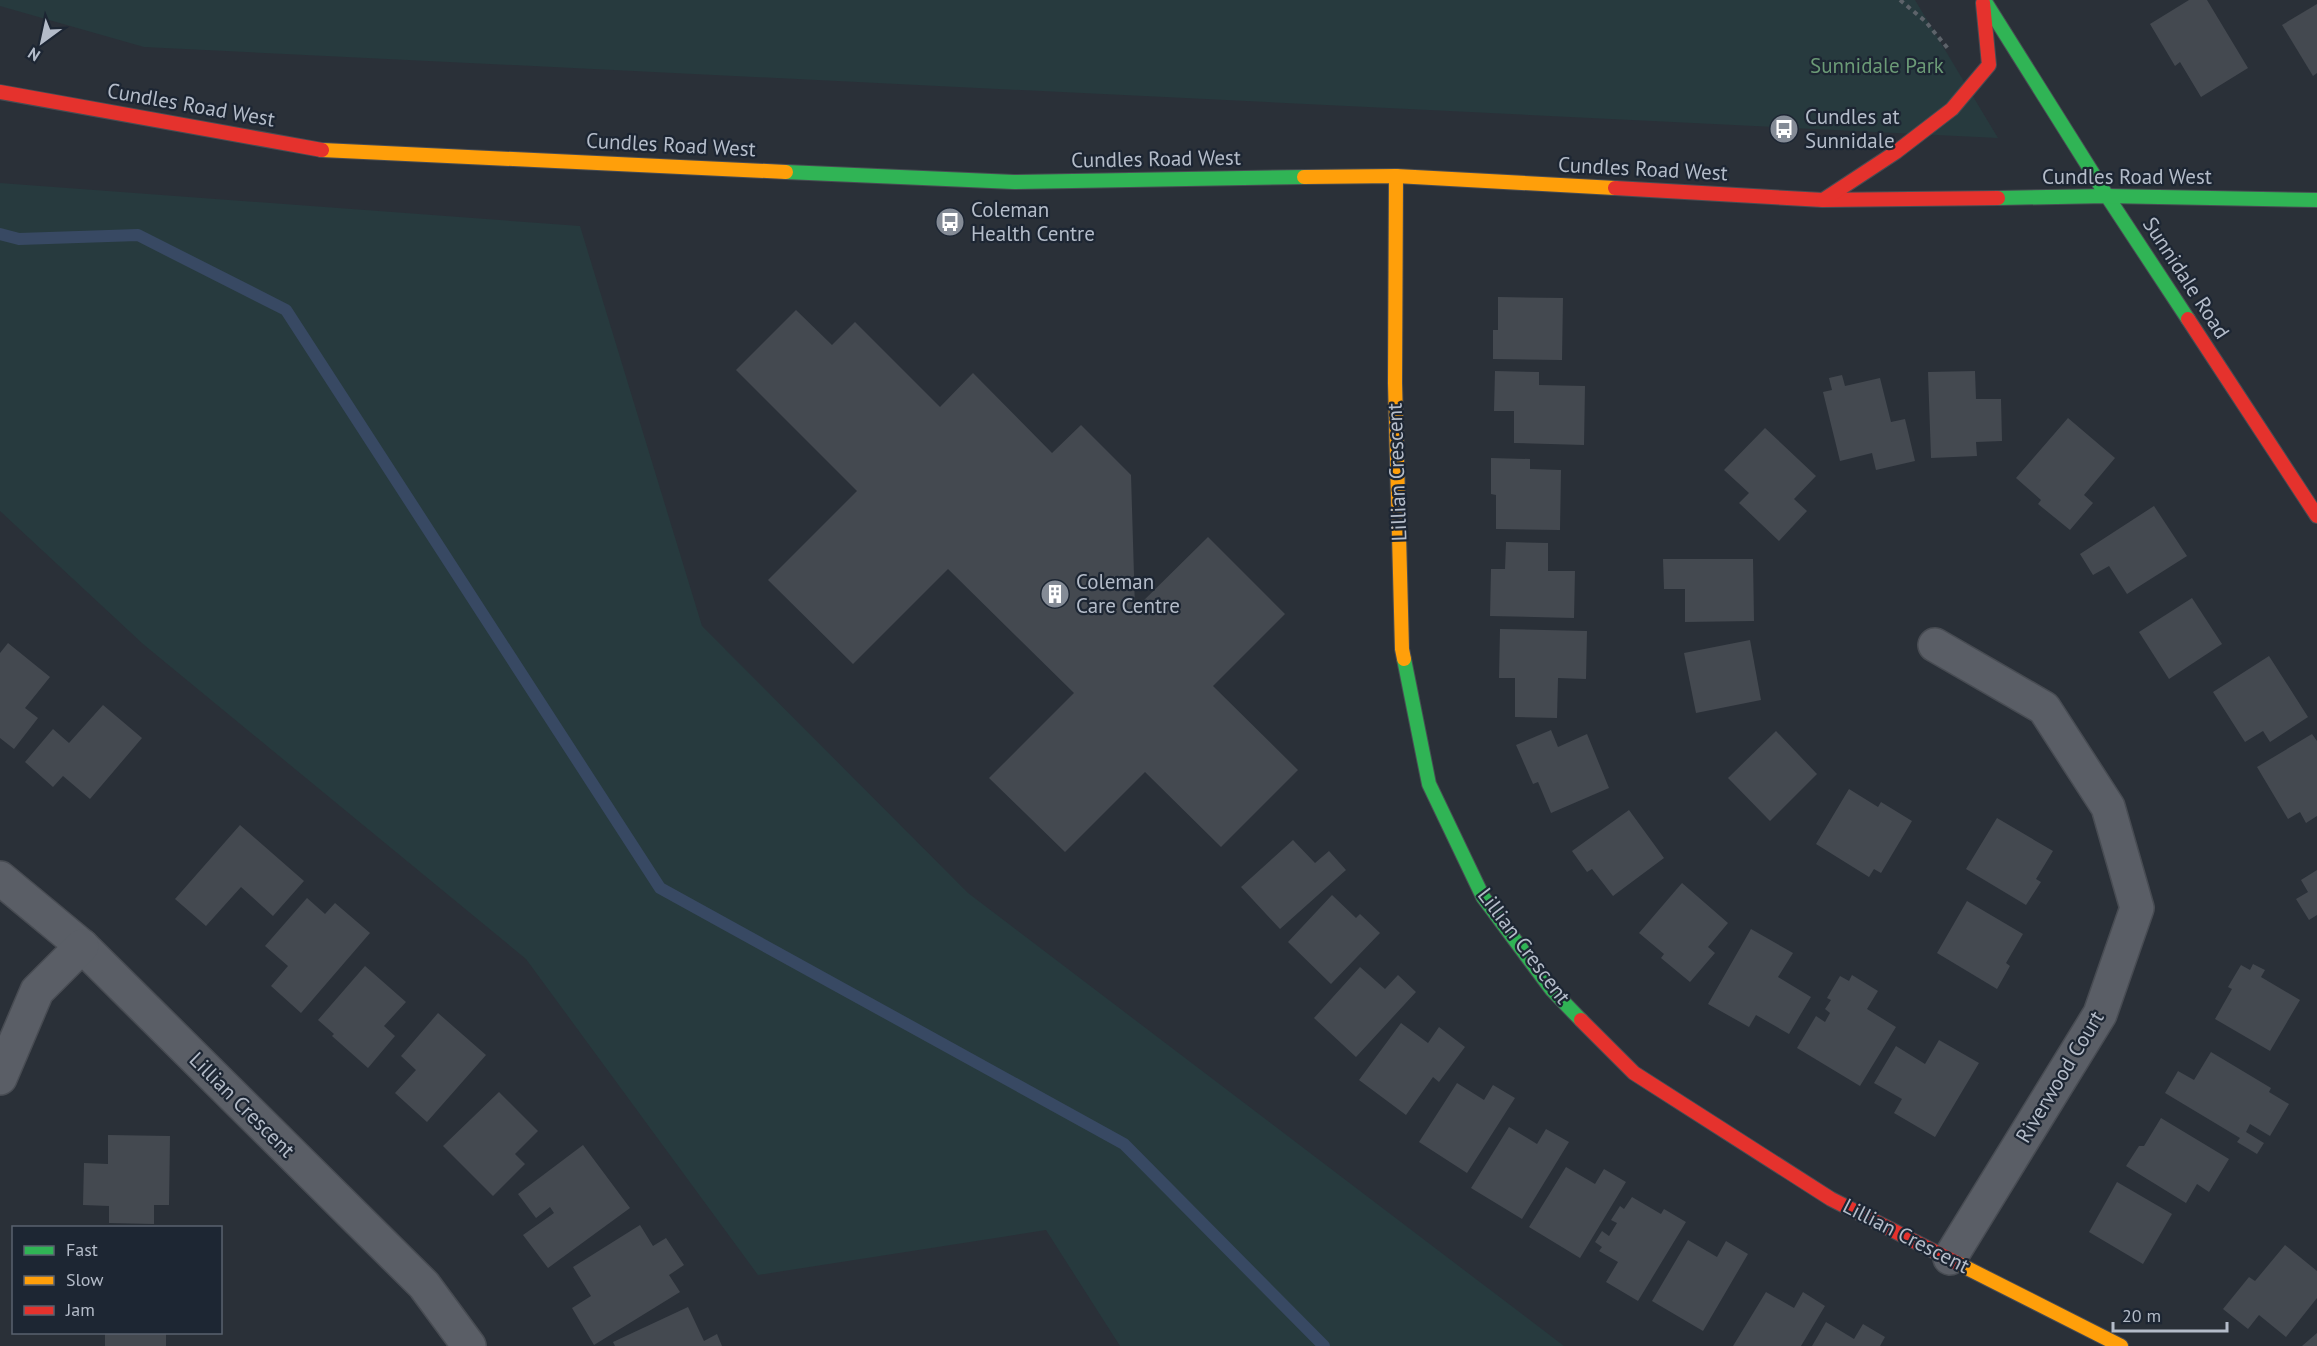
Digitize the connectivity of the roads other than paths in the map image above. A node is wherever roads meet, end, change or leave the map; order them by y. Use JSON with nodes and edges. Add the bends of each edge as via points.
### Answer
{"nodes":[{"id":1,"x":1984,"y":0,"type":"edge"},
{"id":2,"x":0,"y":92,"type":"edge"},
{"id":3,"x":1396,"y":176,"type":"junction"},
{"id":4,"x":2107,"y":196,"type":"junction"},
{"id":5,"x":1823,"y":200,"type":"junction"},
{"id":6,"x":2317,"y":200,"type":"edge"},
{"id":7,"x":2317,"y":516,"type":"edge"},
{"id":8,"x":1935,"y":645,"type":"dead end"},
{"id":9,"x":0,"y":878,"type":"edge"},
{"id":10,"x":81,"y":946,"type":"junction"},
{"id":11,"x":0,"y":1078,"type":"edge"},
{"id":12,"x":1950,"y":1258,"type":"junction"},
{"id":13,"x":469,"y":1346,"type":"edge"},
{"id":14,"x":2121,"y":1346,"type":"edge"}],
"edges":[{"from":1,"to":4,"type":"main road","name":"Sunnidale Road"},
{"from":1,"to":5,"type":"main road","via":[[1989,65],[1952,109]]},
{"from":2,"to":3,"type":"main road","name":"Cundles Road West","via":[[329,151],[1014,182]]},
{"from":3,"to":5,"type":"main road","name":"Cundles Road West"},
{"from":3,"to":12,"type":"main road","name":"Lillian Crescent","via":[[1395,383],[1402,649],[1429,784],[1484,897],[1552,990],[1634,1073],[1831,1199]]},
{"from":4,"to":5,"type":"main road","name":"Cundles Road West"},
{"from":4,"to":6,"type":"main road","name":"Cundles Road West"},
{"from":4,"to":7,"type":"main road","name":"Sunnidale Road"},
{"from":8,"to":12,"type":"street","name":"Riverwood Court","via":[[2044,708],[2108,807],[2137,908],[2100,1014]]},
{"from":9,"to":10,"type":"street","name":"Lillian Crescent"},
{"from":10,"to":11,"type":"street","via":[[37,991]]},
{"from":10,"to":13,"type":"street","name":"Lillian Crescent","via":[[424,1285]]},
{"from":12,"to":14,"type":"main road","name":"Lillian Crescent"}]}
